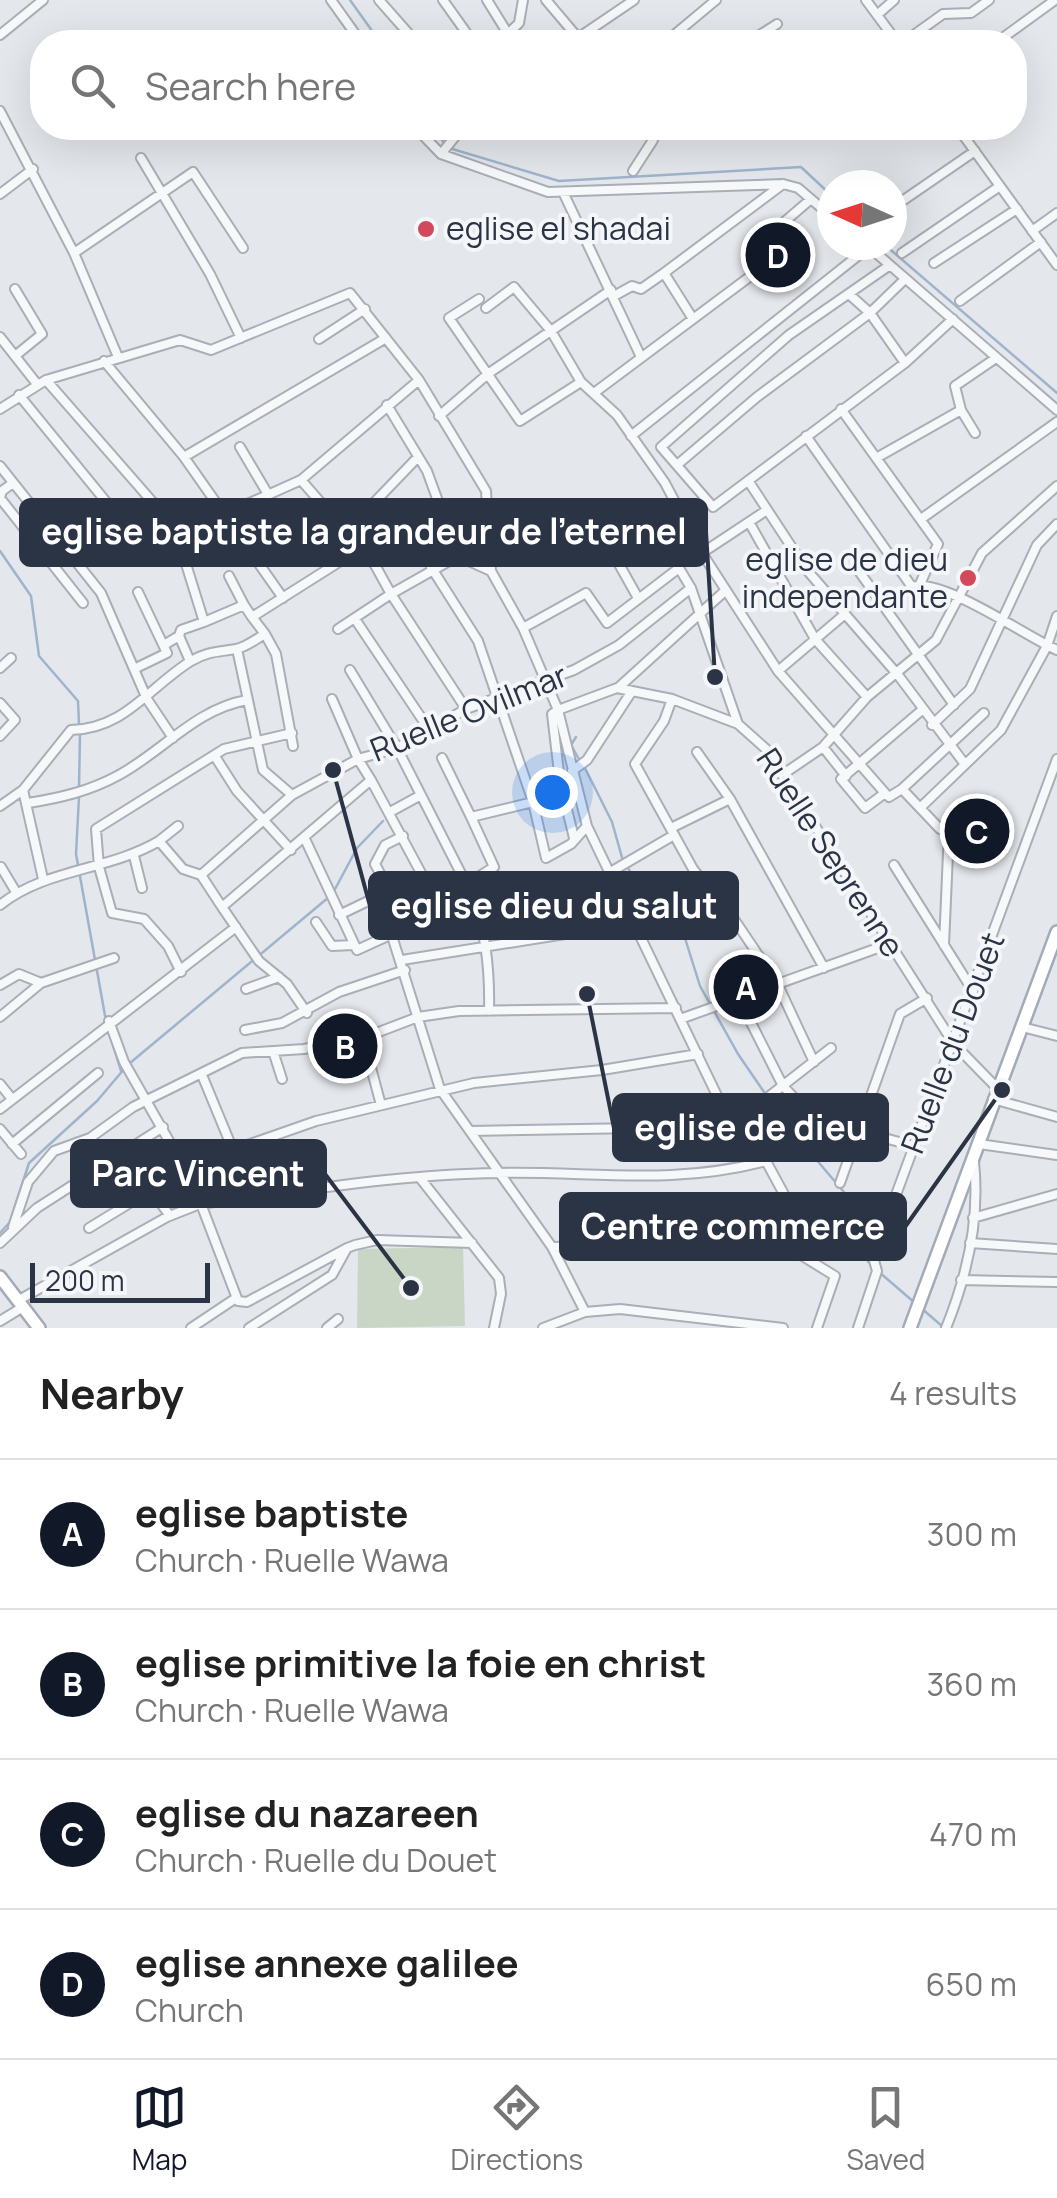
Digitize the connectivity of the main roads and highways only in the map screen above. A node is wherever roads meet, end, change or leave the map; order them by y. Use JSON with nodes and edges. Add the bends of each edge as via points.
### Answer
{"nodes":[{"id":1,"x":1056,"y":941,"type":"edge"},
{"id":2,"x":0,"y":1277,"type":"edge"},
{"id":3,"x":39,"y":1328,"type":"edge"},
{"id":4,"x":910,"y":1328,"type":"edge"}],
"edges":[{"from":1,"to":4,"type":"main road"},
{"from":2,"to":3,"type":"main road"}]}
